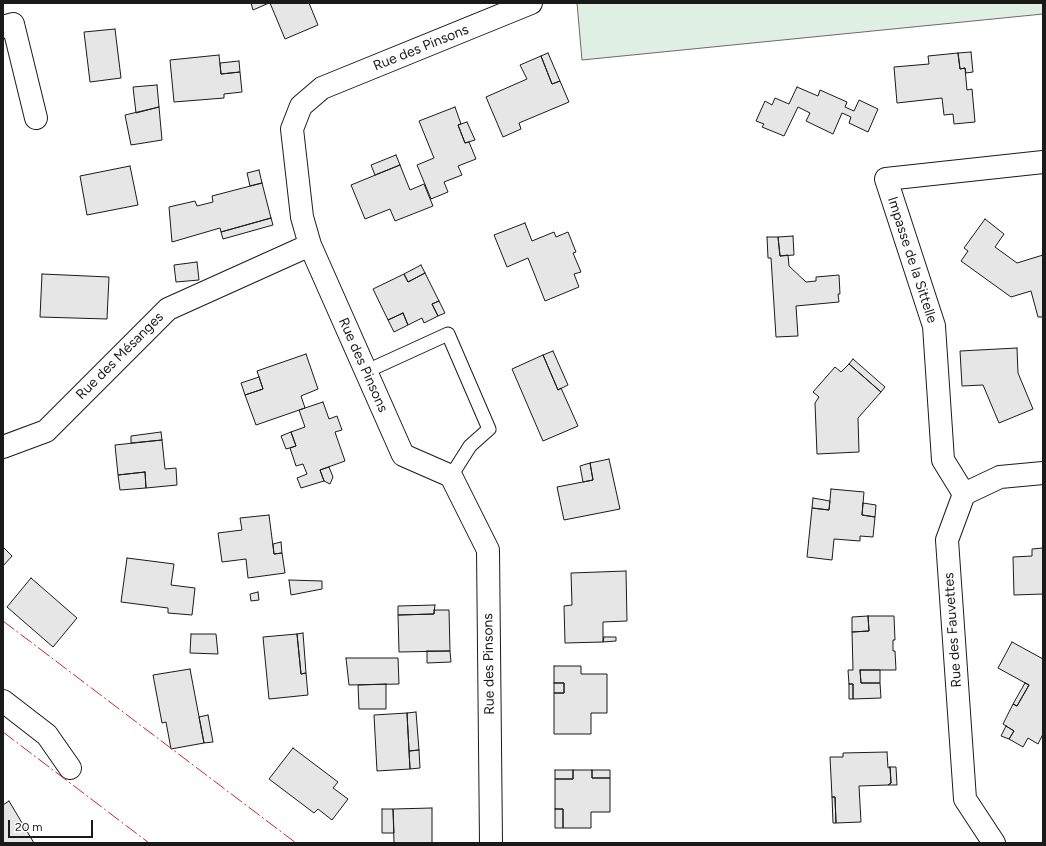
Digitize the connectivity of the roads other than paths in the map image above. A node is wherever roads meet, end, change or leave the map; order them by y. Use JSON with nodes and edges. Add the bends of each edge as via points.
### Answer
{"nodes":[{"id":1,"x":531,"y":3,"type":"edge"},
{"id":2,"x":3,"y":26,"type":"edge"},
{"id":3,"x":36,"y":118,"type":"dead end"},
{"id":4,"x":1043,"y":162,"type":"edge"},
{"id":5,"x":310,"y":246,"type":"junction"},
{"id":6,"x":367,"y":371,"type":"junction"},
{"id":7,"x":3,"y":447,"type":"edge"},
{"id":8,"x":1043,"y":473,"type":"edge"},
{"id":9,"x":451,"y":476,"type":"junction"},
{"id":10,"x":964,"y":494,"type":"junction"},
{"id":11,"x":3,"y":701,"type":"edge"},
{"id":12,"x":70,"y":768,"type":"dead end"},
{"id":13,"x":491,"y":843,"type":"edge"},
{"id":14,"x":994,"y":843,"type":"edge"}],
"edges":[{"from":1,"to":5,"type":"street","name":"Rue des Pinsons","via":[[322,88],[301,106],[292,129],[302,217]]},
{"from":2,"to":3,"type":"street","via":[[12,24]]},
{"from":4,"to":10,"type":"street","name":"Impasse de la Sittelle","via":[[886,179],[934,326],[943,460]]},
{"from":5,"to":6,"type":"street","name":"Rue des Pinsons"},
{"from":5,"to":7,"type":"street","name":"Rue des Mésanges","via":[[168,309],[46,431]]},
{"from":6,"to":9,"type":"street","name":"Rue des Pinsons","via":[[403,455]]},
{"from":6,"to":9,"type":"lane","via":[[448,334],[489,428],[470,446]]},
{"from":8,"to":10,"type":"street","via":[[1000,477]]},
{"from":9,"to":13,"type":"street","name":"Rue des Pinsons","via":[[488,550]]},
{"from":10,"to":14,"type":"street","name":"Rue des Fauvettes","via":[[947,540],[965,799]]},
{"from":11,"to":12,"type":"street","via":[[47,735]]}]}
